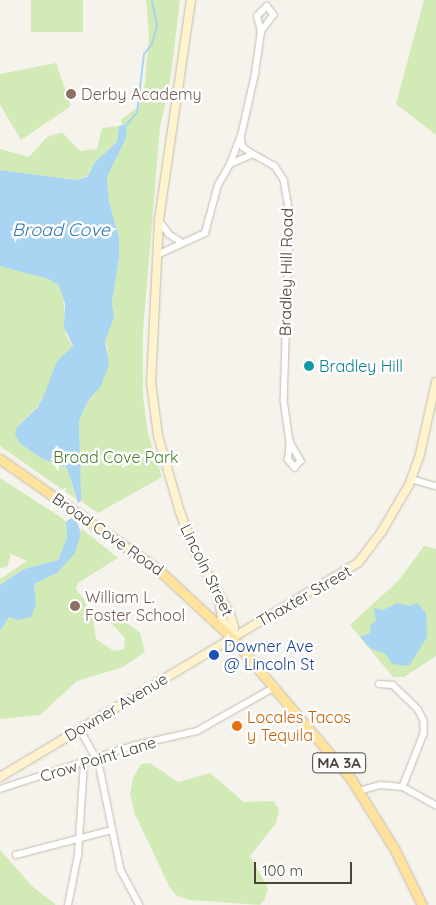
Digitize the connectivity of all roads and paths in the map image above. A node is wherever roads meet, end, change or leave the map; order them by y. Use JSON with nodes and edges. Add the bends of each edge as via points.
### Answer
{"nodes":[{"id":1,"x":192,"y":0,"type":"edge"},
{"id":2,"x":261,"y":32,"type":"dead end"},
{"id":3,"x":241,"y":136,"type":"junction"},
{"id":4,"x":253,"y":154,"type":"junction"},
{"id":5,"x":230,"y":164,"type":"junction"},
{"id":6,"x":159,"y":220,"type":"junction"},
{"id":7,"x":181,"y":242,"type":"junction"},
{"id":8,"x":156,"y":256,"type":"junction"},
{"id":9,"x":436,"y":382,"type":"edge"},
{"id":10,"x":290,"y":442,"type":"dead end"},
{"id":11,"x":0,"y":459,"type":"edge"},
{"id":12,"x":411,"y":479,"type":"junction"},
{"id":13,"x":435,"y":484,"type":"edge"},
{"id":14,"x":232,"y":638,"type":"junction"},
{"id":15,"x":379,"y":684,"type":"dead end"},
{"id":16,"x":275,"y":687,"type":"junction"},
{"id":17,"x":80,"y":729,"type":"junction"},
{"id":18,"x":97,"y":758,"type":"junction"},
{"id":19,"x":84,"y":763,"type":"junction"},
{"id":20,"x":0,"y":776,"type":"edge"},
{"id":21,"x":402,"y":787,"type":"junction"},
{"id":22,"x":0,"y":789,"type":"edge"},
{"id":23,"x":359,"y":790,"type":"junction"},
{"id":24,"x":436,"y":806,"type":"edge"},
{"id":25,"x":112,"y":830,"type":"junction"},
{"id":26,"x":79,"y":836,"type":"junction"},
{"id":27,"x":16,"y":854,"type":"dead end"},
{"id":28,"x":68,"y":905,"type":"edge"},
{"id":29,"x":140,"y":905,"type":"edge"},
{"id":30,"x":422,"y":905,"type":"edge"}],
"edges":[{"from":1,"to":6,"type":"main road","name":"Lincoln Street"},
{"from":2,"to":3,"type":"street"},
{"from":3,"to":4,"type":"street","via":[[243,147]]},
{"from":3,"to":5,"type":"street"},
{"from":4,"to":5,"type":"street"},
{"from":4,"to":10,"type":"street","name":"Bradley Hill Road","via":[[270,160],[281,174],[290,214],[284,386]]},
{"from":5,"to":7,"type":"street","via":[[218,185],[205,233],[195,240]]},
{"from":6,"to":7,"type":"street","via":[[169,234]]},
{"from":6,"to":8,"type":"main road","name":"Lincoln Street"},
{"from":7,"to":8,"type":"street"},
{"from":8,"to":14,"type":"main road","name":"Lincoln Street","via":[[150,362],[154,418],[186,532],[230,614],[234,626]]},
{"from":9,"to":12,"type":"main road","name":"Thaxter Street"},
{"from":11,"to":14,"type":"main road","name":"Broad Cove Road","number":"MA 3A","via":[[160,570]]},
{"from":12,"to":13,"type":"street"},
{"from":12,"to":14,"type":"main road","name":"Thaxter Street","via":[[382,531],[358,563]]},
{"from":14,"to":16,"type":"main road","name":"Lincoln Street","number":"MA 3A"},
{"from":14,"to":17,"type":"main road","name":"Downer Avenue"},
{"from":15,"to":21,"type":"street","via":[[393,685],[418,708],[424,721],[424,734]]},
{"from":16,"to":18,"type":"street","name":"Crow Point Lane","via":[[205,728],[144,742]]},
{"from":16,"to":23,"type":"main road","name":"Lincoln Street","number":"MA 3A"},
{"from":17,"to":18,"type":"street"},
{"from":17,"to":20,"type":"main road","name":"Downer Avenue"},
{"from":18,"to":19,"type":"street","name":"Crow Point Lane"},
{"from":18,"to":25,"type":"street"},
{"from":19,"to":22,"type":"street","name":"Crow Point Lane"},
{"from":19,"to":26,"type":"street"},
{"from":21,"to":23,"type":"street","via":[[380,785]]},
{"from":21,"to":24,"type":"street"},
{"from":23,"to":30,"type":"main road","name":"Lincoln Street","number":"MA 3A","via":[[395,850]]},
{"from":25,"to":26,"type":"street"},
{"from":25,"to":29,"type":"street","via":[[121,870]]},
{"from":26,"to":27,"type":"street"},
{"from":26,"to":28,"type":"street"}]}
